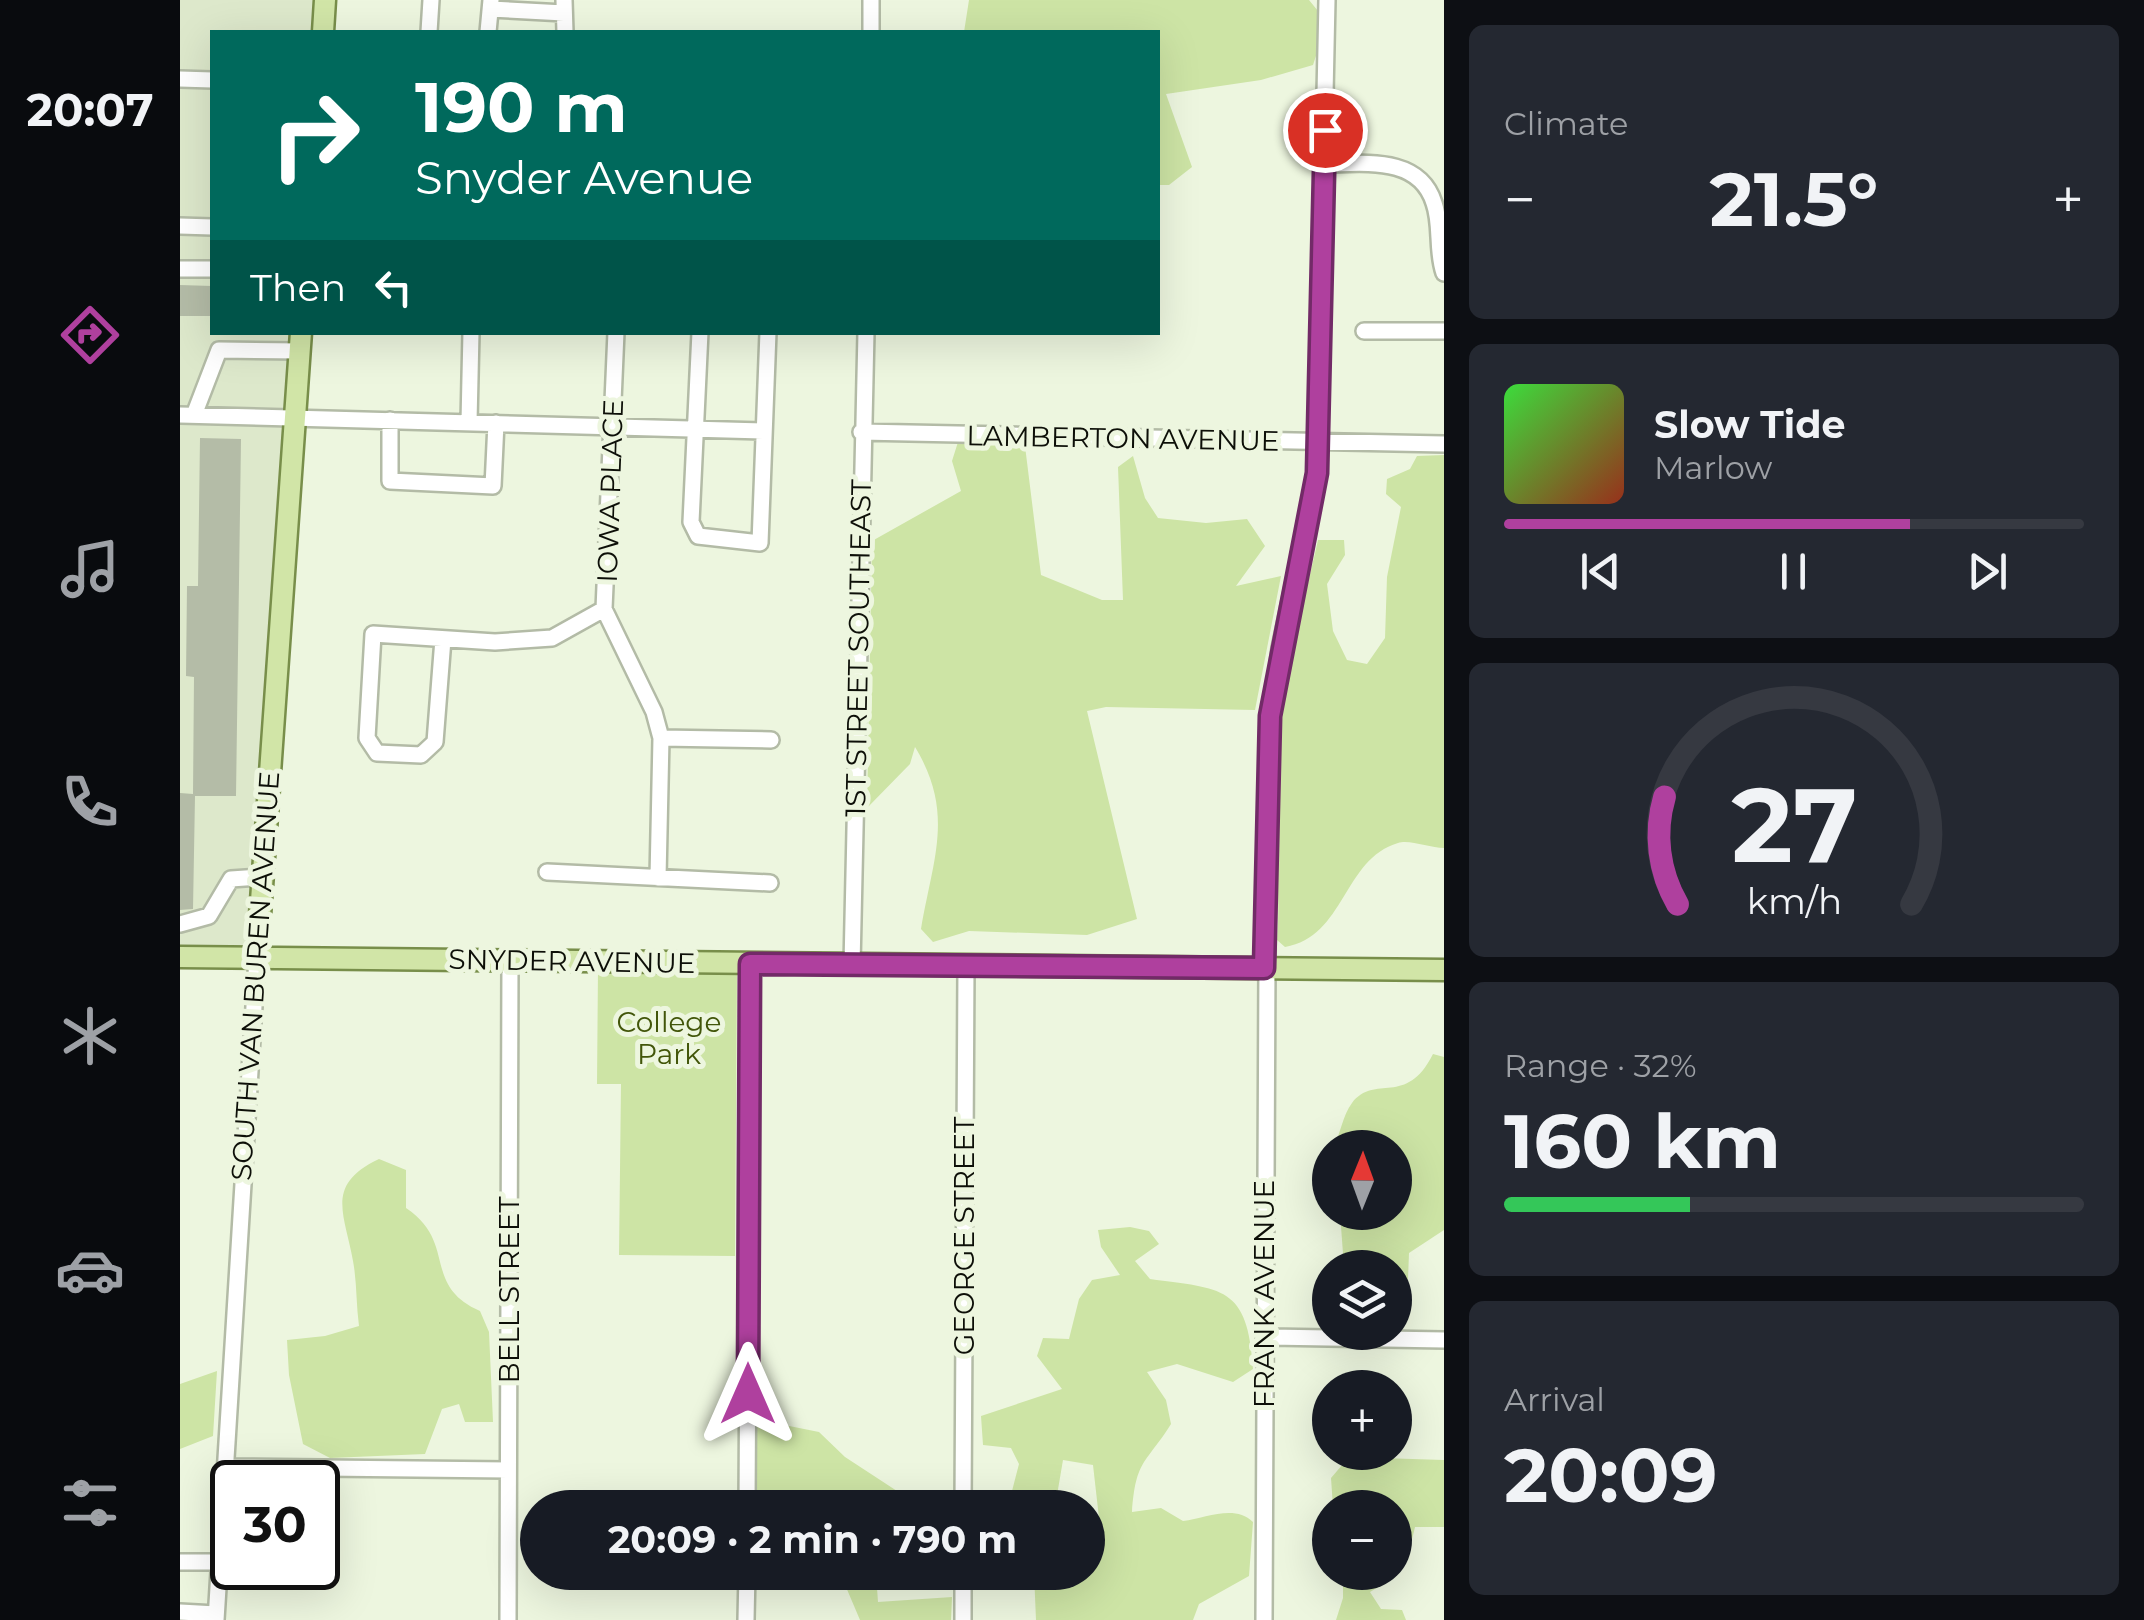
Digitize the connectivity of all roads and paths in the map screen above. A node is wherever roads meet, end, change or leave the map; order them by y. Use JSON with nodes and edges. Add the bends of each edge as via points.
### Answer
{"nodes":[{"id":1,"x":325,"y":0,"type":"edge"},
{"id":2,"x":431,"y":0,"type":"edge"},
{"id":3,"x":871,"y":0,"type":"edge"},
{"id":4,"x":1328,"y":0,"type":"edge"},
{"id":5,"x":491,"y":4,"type":"edge"},
{"id":6,"x":564,"y":6,"type":"edge"},
{"id":7,"x":323,"y":30,"type":"edge"},
{"id":8,"x":429,"y":30,"type":"edge"},
{"id":9,"x":488,"y":30,"type":"edge"},
{"id":10,"x":871,"y":30,"type":"edge"},
{"id":11,"x":180,"y":78,"type":"edge"},
{"id":12,"x":210,"y":80,"type":"edge"},
{"id":13,"x":1324,"y":164,"type":"junction"},
{"id":14,"x":1439,"y":201,"type":"edge"},
{"id":15,"x":180,"y":226,"type":"edge"},
{"id":16,"x":210,"y":228,"type":"edge"},
{"id":17,"x":180,"y":268,"type":"edge"},
{"id":18,"x":210,"y":269,"type":"edge"},
{"id":19,"x":1444,"y":273,"type":"edge"},
{"id":20,"x":1364,"y":331,"type":"dead end"},
{"id":21,"x":1444,"y":331,"type":"edge"},
{"id":22,"x":471,"y":335,"type":"edge"},
{"id":23,"x":616,"y":335,"type":"edge"},
{"id":24,"x":700,"y":335,"type":"edge"},
{"id":25,"x":768,"y":335,"type":"edge"},
{"id":26,"x":866,"y":335,"type":"edge"},
{"id":27,"x":301,"y":342,"type":"edge"},
{"id":28,"x":187,"y":415,"type":"edge"},
{"id":29,"x":296,"y":418,"type":"junction"},
{"id":30,"x":390,"y":420,"type":"junction"},
{"id":31,"x":469,"y":422,"type":"junction"},
{"id":32,"x":496,"y":423,"type":"junction"},
{"id":33,"x":613,"y":425,"type":"junction"},
{"id":34,"x":698,"y":428,"type":"junction"},
{"id":35,"x":763,"y":431,"type":"junction"},
{"id":36,"x":861,"y":432,"type":"junction"},
{"id":37,"x":1318,"y":442,"type":"junction"},
{"id":38,"x":1444,"y":444,"type":"edge"},
{"id":39,"x":604,"y":609,"type":"junction"},
{"id":40,"x":443,"y":638,"type":"junction"},
{"id":41,"x":661,"y":738,"type":"junction"},
{"id":42,"x":771,"y":740,"type":"dead end"},
{"id":43,"x":547,"y":872,"type":"dead end"},
{"id":44,"x":261,"y":878,"type":"junction"},
{"id":45,"x":658,"y":878,"type":"junction"},
{"id":46,"x":770,"y":883,"type":"dead end"},
{"id":47,"x":180,"y":924,"type":"edge"},
{"id":48,"x":180,"y":956,"type":"edge"},
{"id":49,"x":257,"y":958,"type":"junction"},
{"id":50,"x":510,"y":960,"type":"junction"},
{"id":51,"x":750,"y":964,"type":"junction"},
{"id":52,"x":852,"y":964,"type":"junction"},
{"id":53,"x":966,"y":966,"type":"junction"},
{"id":54,"x":1264,"y":968,"type":"junction"},
{"id":55,"x":1444,"y":970,"type":"edge"},
{"id":56,"x":1264,"y":1337,"type":"junction"},
{"id":57,"x":1444,"y":1340,"type":"edge"},
{"id":58,"x":225,"y":1460,"type":"edge"},
{"id":59,"x":340,"y":1468,"type":"edge"},
{"id":60,"x":508,"y":1470,"type":"junction"},
{"id":61,"x":747,"y":1490,"type":"edge"},
{"id":62,"x":963,"y":1490,"type":"edge"},
{"id":63,"x":180,"y":1562,"type":"edge"},
{"id":64,"x":210,"y":1562,"type":"edge"},
{"id":65,"x":217,"y":1590,"type":"edge"},
{"id":66,"x":746,"y":1590,"type":"edge"},
{"id":67,"x":963,"y":1590,"type":"edge"},
{"id":68,"x":180,"y":1612,"type":"edge"},
{"id":69,"x":216,"y":1617,"type":"edge"},
{"id":70,"x":508,"y":1620,"type":"edge"},
{"id":71,"x":746,"y":1620,"type":"edge"},
{"id":72,"x":963,"y":1620,"type":"edge"},
{"id":73,"x":1264,"y":1620,"type":"edge"}],
"edges":[{"from":1,"to":7,"type":"main road"},
{"from":2,"to":8,"type":"street"},
{"from":3,"to":10,"type":"street"},
{"from":4,"to":13,"type":"street","name":"FRANK AVENUE"},
{"from":5,"to":6,"type":"street"},
{"from":5,"to":9,"type":"street"},
{"from":11,"to":12,"type":"street"},
{"from":13,"to":14,"type":"street","via":[[1395,164]]},
{"from":13,"to":37,"type":"street","name":"FRANK AVENUE"},
{"from":14,"to":19,"type":"street"},
{"from":15,"to":16,"type":"street"},
{"from":17,"to":18,"type":"street"},
{"from":20,"to":21,"type":"street"},
{"from":22,"to":31,"type":"street"},
{"from":23,"to":33,"type":"street","name":"IOWA PLACE"},
{"from":24,"to":34,"type":"street"},
{"from":25,"to":35,"type":"street"},
{"from":26,"to":36,"type":"street","name":"1ST STREET SOUTHEAST"},
{"from":27,"to":28,"type":"street","via":[[219,350]]},
{"from":27,"to":29,"type":"main road","name":"SOUTH VAN BUREN AVENUE"},
{"from":28,"to":29,"type":"street"},
{"from":29,"to":30,"type":"street"},
{"from":29,"to":44,"type":"main road","name":"SOUTH VAN BUREN AVENUE"},
{"from":30,"to":31,"type":"street"},
{"from":30,"to":32,"type":"street","via":[[390,481],[493,486]]},
{"from":31,"to":32,"type":"street"},
{"from":32,"to":33,"type":"street"},
{"from":33,"to":34,"type":"street"},
{"from":33,"to":39,"type":"street","name":"IOWA PLACE"},
{"from":34,"to":35,"type":"street"},
{"from":34,"to":35,"type":"street","via":[[691,522],[698,536],[760,543]]},
{"from":36,"to":37,"type":"street","name":"LAMBERTON AVENUE"},
{"from":36,"to":52,"type":"street","name":"1ST STREET SOUTHEAST"},
{"from":37,"to":38,"type":"street","name":"LAMBERTON AVENUE"},
{"from":37,"to":54,"type":"street","name":"FRANK AVENUE","via":[[1311,514],[1270,716]]},
{"from":39,"to":40,"type":"street","via":[[552,638]]},
{"from":39,"to":41,"type":"street","name":"IOWA PLACE"},
{"from":40,"to":40,"type":"street","via":[[373,634],[367,738],[377,753],[422,755],[434,742]]},
{"from":41,"to":42,"type":"street"},
{"from":41,"to":45,"type":"street","name":"IOWA PLACE"},
{"from":43,"to":45,"type":"street"},
{"from":44,"to":47,"type":"street","via":[[232,879],[209,916]]},
{"from":44,"to":49,"type":"main road","name":"SOUTH VAN BUREN AVENUE"},
{"from":45,"to":46,"type":"street"},
{"from":48,"to":49,"type":"main road","name":"SNYDER AVENUE"},
{"from":49,"to":50,"type":"main road","name":"SNYDER AVENUE"},
{"from":49,"to":58,"type":"street","name":"SOUTH VAN BUREN AVENUE"},
{"from":50,"to":51,"type":"main road","name":"SNYDER AVENUE"},
{"from":50,"to":60,"type":"street","name":"BELL STREET"},
{"from":51,"to":52,"type":"main road","name":"SNYDER AVENUE"},
{"from":51,"to":61,"type":"street"},
{"from":52,"to":53,"type":"main road","name":"SNYDER AVENUE"},
{"from":53,"to":54,"type":"main road","name":"SNYDER AVENUE"},
{"from":53,"to":62,"type":"street","name":"GEORGE STREET"},
{"from":54,"to":55,"type":"main road","name":"SNYDER AVENUE"},
{"from":54,"to":56,"type":"street","name":"FRANK AVENUE"},
{"from":56,"to":57,"type":"street"},
{"from":56,"to":73,"type":"street","name":"FRANK AVENUE"},
{"from":59,"to":60,"type":"street"},
{"from":60,"to":70,"type":"street","name":"BELL STREET"},
{"from":63,"to":64,"type":"street"},
{"from":65,"to":69,"type":"street","name":"SOUTH VAN BUREN AVENUE"},
{"from":66,"to":71,"type":"street"},
{"from":67,"to":72,"type":"street"},
{"from":68,"to":69,"type":"street"}]}
